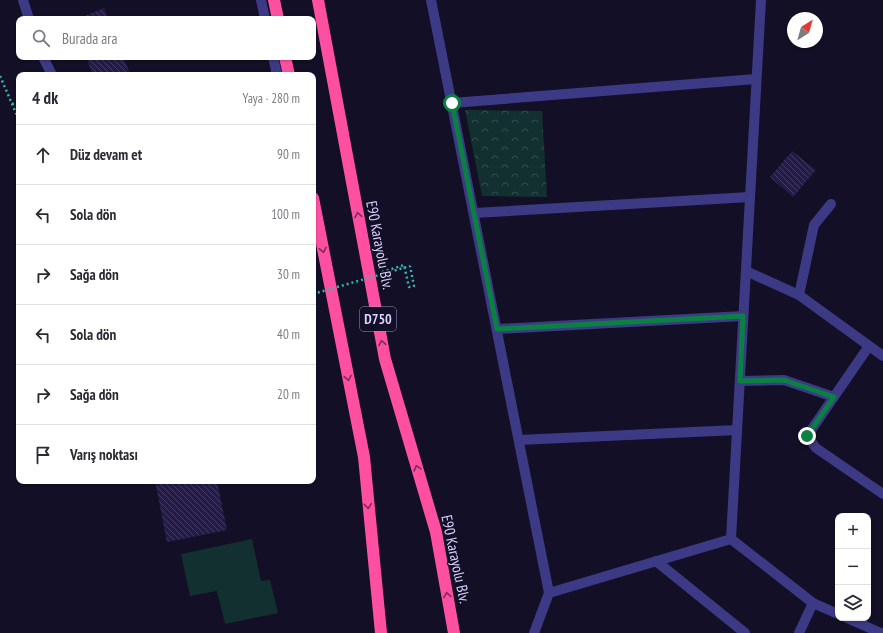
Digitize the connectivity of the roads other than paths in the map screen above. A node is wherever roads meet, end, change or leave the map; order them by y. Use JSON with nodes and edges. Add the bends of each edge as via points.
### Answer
{"nodes":[{"id":1,"x":23,"y":0,"type":"edge"},
{"id":2,"x":262,"y":0,"type":"edge"},
{"id":3,"x":274,"y":0,"type":"edge"},
{"id":4,"x":318,"y":0,"type":"edge"},
{"id":5,"x":431,"y":0,"type":"edge"},
{"id":6,"x":761,"y":0,"type":"edge"},
{"id":7,"x":28,"y":16,"type":"edge"},
{"id":8,"x":265,"y":16,"type":"edge"},
{"id":9,"x":277,"y":16,"type":"edge"},
{"id":10,"x":44,"y":60,"type":"edge"},
{"id":11,"x":274,"y":60,"type":"edge"},
{"id":12,"x":286,"y":60,"type":"edge"},
{"id":13,"x":50,"y":72,"type":"edge"},
{"id":14,"x":276,"y":72,"type":"edge"},
{"id":15,"x":288,"y":72,"type":"edge"},
{"id":16,"x":756,"y":79,"type":"junction"},
{"id":17,"x":452,"y":103,"type":"junction"},
{"id":18,"x":750,"y":197,"type":"junction"},
{"id":19,"x":831,"y":204,"type":"dead end"},
{"id":20,"x":316,"y":213,"type":"edge"},
{"id":21,"x":474,"y":213,"type":"junction"},
{"id":22,"x":746,"y":271,"type":"junction"},
{"id":23,"x":799,"y":295,"type":"junction"},
{"id":24,"x":743,"y":316,"type":"junction"},
{"id":25,"x":497,"y":329,"type":"junction"},
{"id":26,"x":869,"y":346,"type":"junction"},
{"id":27,"x":883,"y":356,"type":"edge"},
{"id":28,"x":740,"y":381,"type":"junction"},
{"id":29,"x":834,"y":397,"type":"junction"},
{"id":30,"x":737,"y":430,"type":"junction"},
{"id":31,"x":519,"y":440,"type":"junction"},
{"id":32,"x":883,"y":494,"type":"edge"},
{"id":33,"x":731,"y":539,"type":"junction"},
{"id":34,"x":656,"y":562,"type":"junction"},
{"id":35,"x":549,"y":593,"type":"junction"},
{"id":36,"x":813,"y":603,"type":"junction"},
{"id":37,"x":835,"y":613,"type":"edge"},
{"id":38,"x":854,"y":621,"type":"edge"},
{"id":39,"x":381,"y":633,"type":"edge"},
{"id":40,"x":454,"y":633,"type":"edge"},
{"id":41,"x":534,"y":633,"type":"edge"},
{"id":42,"x":745,"y":633,"type":"edge"},
{"id":43,"x":799,"y":633,"type":"edge"},
{"id":44,"x":881,"y":633,"type":"edge"}],
"edges":[{"from":1,"to":7,"type":"street"},
{"from":2,"to":8,"type":"street"},
{"from":3,"to":9,"type":"highway"},
{"from":40,"to":4,"type":"highway","name":"E90 Karayolu Blv.","number":"D750","one_way":true,"via":[[436,532],[386,359]]},
{"from":5,"to":17,"type":"street"},
{"from":6,"to":16,"type":"street"},
{"from":10,"to":13,"type":"street"},
{"from":11,"to":14,"type":"street"},
{"from":12,"to":15,"type":"highway"},
{"from":16,"to":17,"type":"street"},
{"from":16,"to":18,"type":"street"},
{"from":17,"to":21,"type":"street"},
{"from":18,"to":21,"type":"street"},
{"from":18,"to":22,"type":"street"},
{"from":19,"to":23,"type":"street","via":[[814,225]]},
{"from":20,"to":39,"type":"highway","number":"D750","one_way":true,"via":[[364,457]]},
{"from":21,"to":25,"type":"street"},
{"from":22,"to":23,"type":"street"},
{"from":22,"to":24,"type":"street"},
{"from":23,"to":26,"type":"street"},
{"from":24,"to":25,"type":"street"},
{"from":24,"to":28,"type":"street"},
{"from":25,"to":31,"type":"street"},
{"from":26,"to":27,"type":"street"},
{"from":26,"to":29,"type":"street"},
{"from":28,"to":29,"type":"street","via":[[784,380]]},
{"from":28,"to":30,"type":"street"},
{"from":29,"to":32,"type":"street","via":[[807,436],[816,448]]},
{"from":30,"to":31,"type":"street"},
{"from":30,"to":33,"type":"street"},
{"from":31,"to":35,"type":"street"},
{"from":33,"to":34,"type":"street"},
{"from":33,"to":36,"type":"street"},
{"from":34,"to":35,"type":"street"},
{"from":34,"to":42,"type":"street"},
{"from":35,"to":41,"type":"street"},
{"from":36,"to":37,"type":"street"},
{"from":36,"to":43,"type":"street"},
{"from":38,"to":44,"type":"street"}]}
